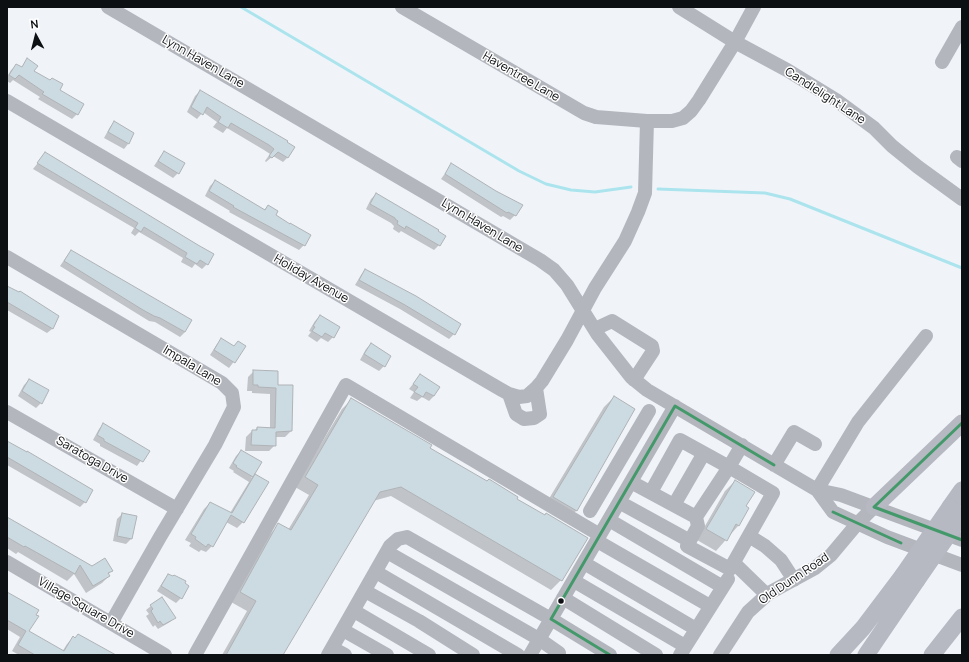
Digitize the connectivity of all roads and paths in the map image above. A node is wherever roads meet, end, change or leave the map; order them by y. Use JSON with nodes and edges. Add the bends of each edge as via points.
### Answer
{"nodes":[{"id":1,"x":108,"y":7,"type":"edge"},
{"id":2,"x":402,"y":7,"type":"edge"},
{"id":3,"x":679,"y":7,"type":"edge"},
{"id":4,"x":754,"y":7,"type":"edge"},
{"id":5,"x":962,"y":27,"type":"edge"},
{"id":6,"x":735,"y":42,"type":"junction"},
{"id":7,"x":942,"y":62,"type":"dead end"},
{"id":8,"x":7,"y":101,"type":"edge"},
{"id":9,"x":648,"y":121,"type":"junction"},
{"id":10,"x":962,"y":199,"type":"edge"},
{"id":11,"x":7,"y":257,"type":"edge"},
{"id":12,"x":583,"y":310,"type":"junction"},
{"id":13,"x":595,"y":329,"type":"junction"},
{"id":14,"x":926,"y":336,"type":"dead end"},
{"id":15,"x":634,"y":380,"type":"junction"},
{"id":16,"x":536,"y":388,"type":"junction"},
{"id":17,"x":509,"y":394,"type":"junction"},
{"id":18,"x":676,"y":406,"type":"junction"},
{"id":19,"x":7,"y":412,"type":"edge"},
{"id":20,"x":649,"y":412,"type":"dead end"},
{"id":21,"x":962,"y":423,"type":"edge"},
{"id":22,"x":815,"y":444,"type":"dead end"},
{"id":23,"x":742,"y":446,"type":"junction"},
{"id":24,"x":704,"y":453,"type":"junction"},
{"id":25,"x":774,"y":465,"type":"junction"},
{"id":26,"x":617,"y":466,"type":"junction"},
{"id":27,"x":729,"y":467,"type":"junction"},
{"id":28,"x":633,"y":479,"type":"junction"},
{"id":29,"x":817,"y":490,"type":"junction"},
{"id":30,"x":962,"y":490,"type":"edge"},
{"id":31,"x":651,"y":492,"type":"junction"},
{"id":32,"x":619,"y":502,"type":"junction"},
{"id":33,"x":674,"y":505,"type":"junction"},
{"id":34,"x":874,"y":508,"type":"junction"},
{"id":35,"x":177,"y":509,"type":"junction"},
{"id":36,"x":590,"y":511,"type":"dead end"},
{"id":37,"x":956,"y":511,"type":"edge"},
{"id":38,"x":696,"y":517,"type":"junction"},
{"id":39,"x":609,"y":520,"type":"junction"},
{"id":40,"x":857,"y":524,"type":"junction"},
{"id":41,"x":749,"y":536,"type":"junction"},
{"id":42,"x":599,"y":538,"type":"junction"},
{"id":43,"x":962,"y":540,"type":"edge"},
{"id":44,"x":690,"y":541,"type":"junction"},
{"id":45,"x":387,"y":552,"type":"junction"},
{"id":46,"x":7,"y":562,"type":"edge"},
{"id":47,"x":584,"y":563,"type":"junction"},
{"id":48,"x":962,"y":565,"type":"edge"},
{"id":49,"x":732,"y":566,"type":"junction"},
{"id":50,"x":376,"y":572,"type":"junction"},
{"id":51,"x":910,"y":578,"type":"junction"},
{"id":52,"x":794,"y":580,"type":"junction"},
{"id":53,"x":574,"y":581,"type":"junction"},
{"id":54,"x":723,"y":587,"type":"junction"},
{"id":55,"x":365,"y":591,"type":"junction"},
{"id":56,"x":767,"y":595,"type":"junction"},
{"id":57,"x":563,"y":598,"type":"junction"},
{"id":58,"x":710,"y":606,"type":"junction"},
{"id":59,"x":354,"y":611,"type":"junction"},
{"id":60,"x":962,"y":617,"type":"edge"},
{"id":61,"x":551,"y":619,"type":"junction"},
{"id":62,"x":111,"y":623,"type":"junction"},
{"id":63,"x":696,"y":628,"type":"junction"},
{"id":64,"x":343,"y":630,"type":"junction"},
{"id":65,"x":539,"y":639,"type":"junction"},
{"id":66,"x":330,"y":651,"type":"edge"},
{"id":67,"x":682,"y":651,"type":"edge"},
{"id":68,"x":560,"y":654,"type":"edge"},
{"id":69,"x":165,"y":655,"type":"edge"},
{"id":70,"x":195,"y":655,"type":"edge"},
{"id":71,"x":345,"y":655,"type":"edge"},
{"id":72,"x":387,"y":655,"type":"edge"},
{"id":73,"x":429,"y":655,"type":"edge"},
{"id":74,"x":474,"y":655,"type":"edge"},
{"id":75,"x":518,"y":655,"type":"edge"},
{"id":76,"x":530,"y":655,"type":"edge"},
{"id":77,"x":610,"y":655,"type":"edge"},
{"id":78,"x":656,"y":655,"type":"edge"},
{"id":79,"x":720,"y":655,"type":"edge"},
{"id":80,"x":838,"y":655,"type":"edge"},
{"id":81,"x":866,"y":655,"type":"edge"},
{"id":82,"x":932,"y":655,"type":"edge"}],
"edges":[{"from":1,"to":12,"type":"street","name":"Lynn Haven Lane","via":[[540,260],[567,284]]},
{"from":2,"to":9,"type":"street","name":"Haventree Lane","via":[[584,113],[596,117]]},
{"from":3,"to":6,"type":"street","name":"Candlelight Lane"},
{"from":4,"to":6,"type":"street","name":"Haventree Lane"},
{"from":5,"to":7,"type":"street"},
{"from":6,"to":9,"type":"street","name":"Haventree Lane","via":[[699,100],[683,118],[672,121]]},
{"from":6,"to":10,"type":"street","name":"Candlelight Lane","via":[[836,100],[874,128],[918,167]]},
{"from":8,"to":17,"type":"street","name":"Holiday Avenue"},
{"from":9,"to":12,"type":"street","name":"Holiday Avenue","via":[[645,193],[625,241]]},
{"from":11,"to":35,"type":"street","name":"Impala Lane","via":[[222,383],[232,393],[234,407],[226,425]]},
{"from":12,"to":13,"type":"street","name":"Lynn Haven Lane"},
{"from":12,"to":16,"type":"street","name":"Holiday Avenue"},
{"from":13,"to":15,"type":"street","name":"Lynn Haven Lane"},
{"from":13,"to":15,"type":"street","via":[[612,321],[652,346],[653,351]]},
{"from":14,"to":29,"type":"street","via":[[858,422]]},
{"from":15,"to":18,"type":"street","name":"Lynn Haven Lane"},
{"from":16,"to":17,"type":"street","name":"Holiday Avenue","via":[[527,396]]},
{"from":16,"to":17,"type":"street","via":[[540,414],[534,418],[524,419],[516,414]]},
{"from":18,"to":23,"type":"street","name":"Lynn Haven Lane"},
{"from":18,"to":28,"type":"street"},
{"from":19,"to":35,"type":"street","name":"Saratoga Drive"},
{"from":20,"to":26,"type":"street"},
{"from":21,"to":34,"type":"main road"},
{"from":22,"to":25,"type":"street","via":[[794,432]]},
{"from":23,"to":25,"type":"street","name":"Lynn Haven Lane"},
{"from":23,"to":27,"type":"street"},
{"from":24,"to":27,"type":"street"},
{"from":24,"to":31,"type":"street","via":[[680,440]]},
{"from":24,"to":33,"type":"street"},
{"from":25,"to":29,"type":"street","name":"Lynn Haven Lane"},
{"from":26,"to":28,"type":"street"},
{"from":26,"to":36,"type":"street"},
{"from":27,"to":38,"type":"street"},
{"from":27,"to":41,"type":"street","via":[[773,493]]},
{"from":28,"to":31,"type":"street"},
{"from":28,"to":32,"type":"street"},
{"from":29,"to":34,"type":"street","name":"Lynn Haven Lane","via":[[841,495]]},
{"from":29,"to":40,"type":"street","name":"Lynn Haven Lane","via":[[833,512]]},
{"from":30,"to":37,"type":"main road"},
{"from":31,"to":33,"type":"street"},
{"from":32,"to":39,"type":"street"},
{"from":32,"to":44,"type":"street"},
{"from":33,"to":38,"type":"street"},
{"from":34,"to":40,"type":"street","name":"Old Dunn Road"},
{"from":34,"to":43,"type":"street","name":"Lynn Haven Lane"},
{"from":35,"to":62,"type":"street","name":"Impala Lane"},
{"from":37,"to":51,"type":"main road","bridge":true},
{"from":38,"to":44,"type":"street","via":[[698,526]]},
{"from":39,"to":42,"type":"street"},
{"from":39,"to":54,"type":"street"},
{"from":40,"to":48,"type":"street","name":"Lynn Haven Lane"},
{"from":40,"to":52,"type":"street","name":"Old Dunn Road","via":[[831,555]]},
{"from":41,"to":49,"type":"street"},
{"from":41,"to":52,"type":"street","via":[[781,560]]},
{"from":42,"to":47,"type":"street"},
{"from":42,"to":58,"type":"street"},
{"from":42,"to":70,"type":"street","via":[[346,385]]},
{"from":44,"to":49,"type":"street","via":[[687,546]]},
{"from":45,"to":50,"type":"street"},
{"from":45,"to":61,"type":"street","via":[[396,540],[407,537]]},
{"from":45,"to":65,"type":"street"},
{"from":46,"to":62,"type":"street","name":"Village Square Drive"},
{"from":47,"to":53,"type":"street"},
{"from":47,"to":63,"type":"street"},
{"from":49,"to":54,"type":"street"},
{"from":49,"to":56,"type":"street"},
{"from":50,"to":55,"type":"street"},
{"from":50,"to":75,"type":"street"},
{"from":51,"to":80,"type":"main road"},
{"from":51,"to":81,"type":"main road"},
{"from":52,"to":56,"type":"street","name":"Old Dunn Road"},
{"from":53,"to":57,"type":"street"},
{"from":53,"to":67,"type":"street"},
{"from":54,"to":58,"type":"street"},
{"from":55,"to":59,"type":"street"},
{"from":55,"to":74,"type":"street"},
{"from":56,"to":79,"type":"street","name":"Old Dunn Road","via":[[748,612]]},
{"from":57,"to":61,"type":"street"},
{"from":57,"to":78,"type":"street"},
{"from":58,"to":63,"type":"street"},
{"from":59,"to":64,"type":"street"},
{"from":59,"to":73,"type":"street"},
{"from":60,"to":82,"type":"main road"},
{"from":61,"to":65,"type":"street"},
{"from":61,"to":77,"type":"street"},
{"from":62,"to":69,"type":"street","name":"Village Square Drive"},
{"from":63,"to":67,"type":"street"},
{"from":64,"to":66,"type":"street"},
{"from":64,"to":72,"type":"street"},
{"from":65,"to":68,"type":"street"},
{"from":65,"to":76,"type":"street"},
{"from":66,"to":71,"type":"street"}]}
